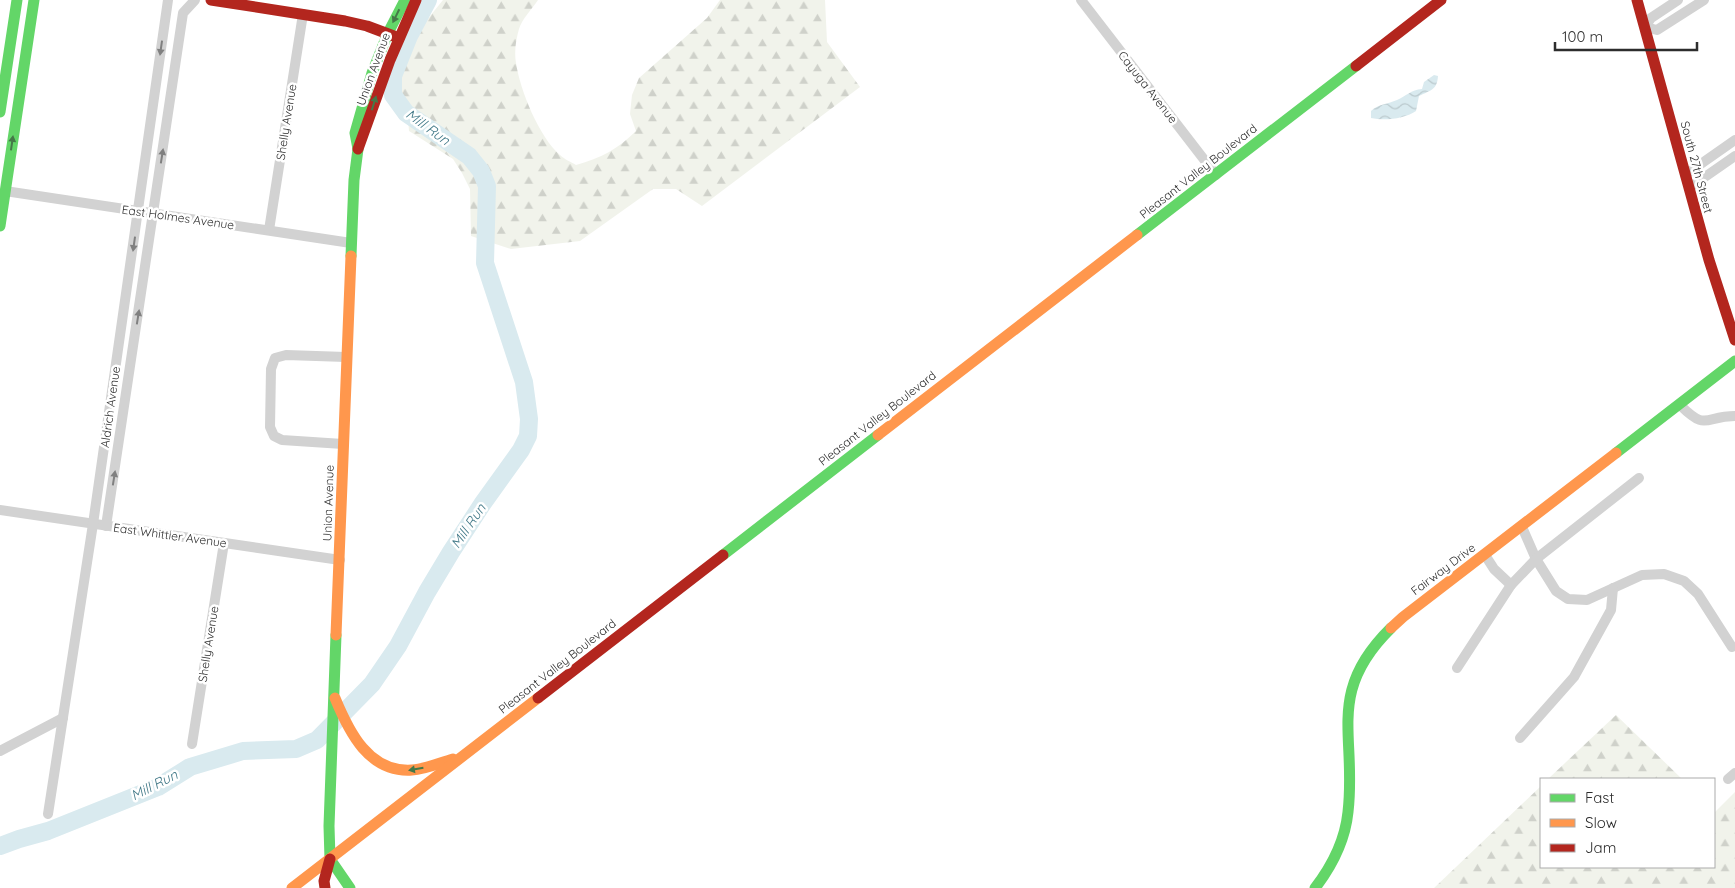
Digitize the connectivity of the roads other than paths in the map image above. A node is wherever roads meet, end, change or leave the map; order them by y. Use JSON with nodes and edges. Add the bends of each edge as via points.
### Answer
{"nodes":[{"id":1,"x":17,"y":0,"type":"edge"},
{"id":2,"x":34,"y":0,"type":"edge"},
{"id":3,"x":168,"y":0,"type":"edge"},
{"id":4,"x":195,"y":0,"type":"edge"},
{"id":5,"x":210,"y":0,"type":"edge"},
{"id":6,"x":406,"y":0,"type":"edge"},
{"id":7,"x":416,"y":0,"type":"edge"},
{"id":8,"x":1081,"y":0,"type":"edge"},
{"id":9,"x":1441,"y":0,"type":"edge"},
{"id":10,"x":1637,"y":0,"type":"edge"},
{"id":11,"x":1678,"y":0,"type":"edge"},
{"id":12,"x":1704,"y":0,"type":"edge"},
{"id":13,"x":303,"y":14,"type":"junction"},
{"id":14,"x":1645,"y":27,"type":"junction"},
{"id":15,"x":393,"y":36,"type":"junction"},
{"id":16,"x":0,"y":112,"type":"edge"},
{"id":17,"x":1735,"y":140,"type":"edge"},
{"id":18,"x":1735,"y":156,"type":"edge"},
{"id":19,"x":1216,"y":175,"type":"junction"},
{"id":20,"x":1685,"y":175,"type":"junction"},
{"id":21,"x":1689,"y":188,"type":"junction"},
{"id":22,"x":5,"y":191,"type":"junction"},
{"id":23,"x":139,"y":211,"type":"junction"},
{"id":24,"x":153,"y":213,"type":"junction"},
{"id":25,"x":0,"y":226,"type":"edge"},
{"id":26,"x":269,"y":230,"type":"junction"},
{"id":27,"x":352,"y":243,"type":"junction"},
{"id":28,"x":1732,"y":322,"type":"edge"},
{"id":29,"x":1735,"y":340,"type":"edge"},
{"id":30,"x":346,"y":357,"type":"junction"},
{"id":31,"x":1735,"y":361,"type":"edge"},
{"id":32,"x":1680,"y":405,"type":"junction"},
{"id":33,"x":1735,"y":416,"type":"edge"},
{"id":34,"x":343,"y":444,"type":"junction"},
{"id":35,"x":1639,"y":478,"type":"dead end"},
{"id":36,"x":0,"y":510,"type":"edge"},
{"id":37,"x":93,"y":524,"type":"junction"},
{"id":38,"x":106,"y":526,"type":"junction"},
{"id":39,"x":1522,"y":527,"type":"junction"},
{"id":40,"x":224,"y":543,"type":"junction"},
{"id":41,"x":1485,"y":555,"type":"junction"},
{"id":42,"x":1536,"y":559,"type":"junction"},
{"id":43,"x":340,"y":560,"type":"junction"},
{"id":44,"x":1511,"y":585,"type":"junction"},
{"id":45,"x":1613,"y":588,"type":"junction"},
{"id":46,"x":1732,"y":647,"type":"dead end"},
{"id":47,"x":1457,"y":668,"type":"dead end"},
{"id":48,"x":336,"y":704,"type":"junction"},
{"id":49,"x":63,"y":718,"type":"junction"},
{"id":50,"x":1520,"y":738,"type":"dead end"},
{"id":51,"x":192,"y":744,"type":"dead end"},
{"id":52,"x":0,"y":751,"type":"edge"},
{"id":53,"x":463,"y":756,"type":"junction"},
{"id":54,"x":48,"y":814,"type":"dead end"},
{"id":55,"x":330,"y":859,"type":"junction"},
{"id":56,"x":292,"y":888,"type":"edge"},
{"id":57,"x":325,"y":888,"type":"edge"},
{"id":58,"x":350,"y":888,"type":"edge"},
{"id":59,"x":1315,"y":888,"type":"edge"}],
"edges":[{"from":1,"to":16,"type":"main road"},
{"from":22,"to":2,"type":"main road","one_way":true},
{"from":3,"to":23,"type":"street","name":"Aldrich Avenue","one_way":true},
{"from":24,"to":4,"type":"street","name":"Aldrich Avenue","one_way":true,"via":[[183,13]]},
{"from":5,"to":13,"type":"main road"},
{"from":6,"to":15,"type":"main road","name":"Union Avenue","one_way":true},
{"from":7,"to":15,"type":"main road","name":"Union Avenue"},
{"from":8,"to":19,"type":"street","name":"Cayuga Avenue"},
{"from":9,"to":19,"type":"main road","name":"Pleasant Valley Boulevard"},
{"from":10,"to":14,"type":"main road","name":"South 27th Street"},
{"from":11,"to":14,"type":"street","via":[[1651,18]]},
{"from":12,"to":14,"type":"street","via":[[1657,30]]},
{"from":13,"to":15,"type":"main road","via":[[345,21]]},
{"from":13,"to":26,"type":"street","name":"Shelly Avenue"},
{"from":14,"to":20,"type":"main road","name":"South 27th Street"},
{"from":15,"to":27,"type":"main road","name":"Union Avenue","via":[[372,73],[355,133],[358,149]]},
{"from":17,"to":20,"type":"street"},
{"from":18,"to":21,"type":"street"},
{"from":19,"to":53,"type":"main road","name":"Pleasant Valley Boulevard"},
{"from":20,"to":21,"type":"main road","name":"South 27th Street"},
{"from":21,"to":28,"type":"main road","name":"South 27th Street","via":[[1709,260]]},
{"from":22,"to":23,"type":"street","name":"East Holmes Avenue"},
{"from":22,"to":25,"type":"main road"},
{"from":23,"to":24,"type":"street","name":"East Holmes Avenue"},
{"from":23,"to":37,"type":"street","name":"Aldrich Avenue","one_way":true},
{"from":24,"to":26,"type":"street","name":"East Holmes Avenue"},
{"from":38,"to":24,"type":"street","name":"Aldrich Avenue","one_way":true},
{"from":26,"to":27,"type":"street","name":"East Holmes Avenue"},
{"from":27,"to":30,"type":"main road","name":"Union Avenue"},
{"from":28,"to":29,"type":"main road","name":"South 27th Street"},
{"from":30,"to":34,"type":"main road","name":"Union Avenue"},
{"from":30,"to":34,"type":"street","via":[[286,354],[275,358],[271,369],[270,427],[274,436],[282,440]]},
{"from":31,"to":32,"type":"main road","name":"Fairway Drive"},
{"from":32,"to":33,"type":"street","via":[[1693,419],[1704,422]]},
{"from":32,"to":39,"type":"main road","name":"Fairway Drive"},
{"from":34,"to":43,"type":"main road","name":"Union Avenue"},
{"from":35,"to":42,"type":"street"},
{"from":36,"to":37,"type":"street","name":"East Whittier Avenue"},
{"from":37,"to":38,"type":"street","name":"East Whittier Avenue"},
{"from":37,"to":49,"type":"street","name":"Aldrich Avenue"},
{"from":38,"to":40,"type":"street","name":"East Whittier Avenue"},
{"from":39,"to":41,"type":"main road","name":"Fairway Drive"},
{"from":39,"to":42,"type":"street"},
{"from":40,"to":43,"type":"street","name":"East Whittier Avenue"},
{"from":40,"to":51,"type":"street","name":"Shelly Avenue"},
{"from":41,"to":44,"type":"street"},
{"from":41,"to":59,"type":"main road","name":"Fairway Drive","via":[[1403,617],[1379,639],[1362,665],[1351,690],[1348,710],[1346,829],[1324,878]]},
{"from":42,"to":44,"type":"street"},
{"from":42,"to":45,"type":"street","via":[[1556,591],[1568,599],[1587,600]]},
{"from":43,"to":48,"type":"main road","name":"Union Avenue"},
{"from":44,"to":47,"type":"street"},
{"from":45,"to":46,"type":"street","via":[[1642,576],[1664,574],[1684,581],[1698,594]]},
{"from":45,"to":50,"type":"street","via":[[1611,610],[1574,677]]},
{"from":53,"to":48,"type":"main road","one_way":true,"via":[[407,770],[384,765],[361,748]]},
{"from":48,"to":55,"type":"main road","name":"Union Avenue"},
{"from":49,"to":52,"type":"street"},
{"from":49,"to":54,"type":"street","name":"Aldrich Avenue"},
{"from":53,"to":55,"type":"main road","name":"Pleasant Valley Boulevard"},
{"from":55,"to":56,"type":"main road","name":"Pleasant Valley Boulevard"},
{"from":55,"to":57,"type":"main road","name":"Union Avenue"},
{"from":55,"to":58,"type":"main road"}]}
